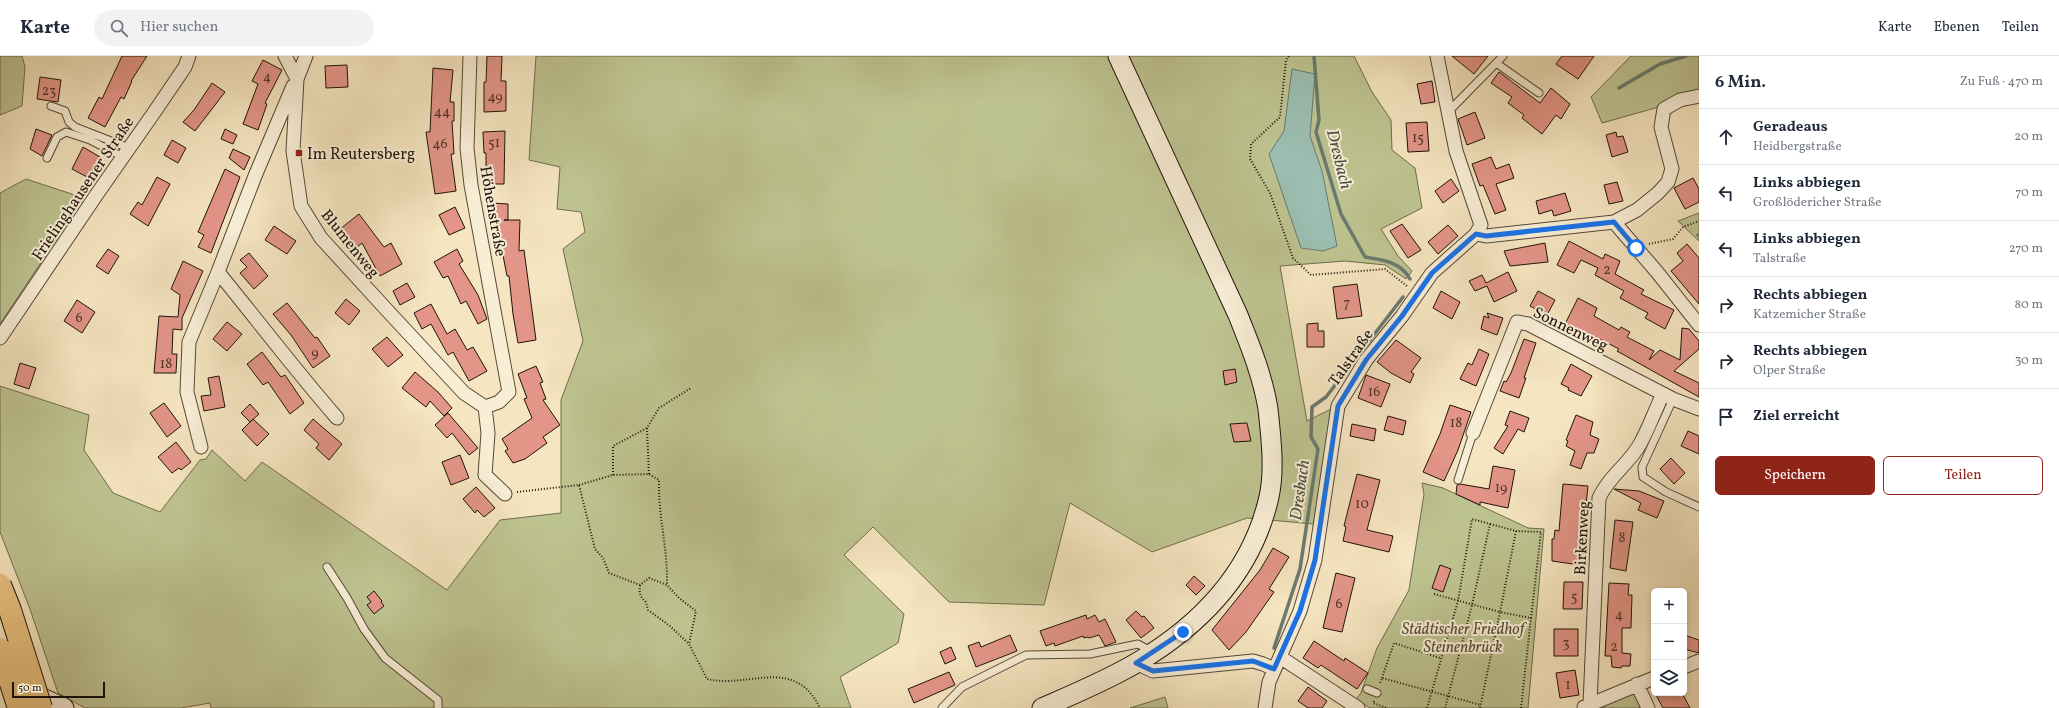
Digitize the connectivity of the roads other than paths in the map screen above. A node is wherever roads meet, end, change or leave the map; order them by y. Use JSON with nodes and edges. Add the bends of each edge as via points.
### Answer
{"nodes":[{"id":1,"x":189,"y":56,"type":"edge"},
{"id":2,"x":285,"y":56,"type":"edge"},
{"id":3,"x":306,"y":56,"type":"edge"},
{"id":4,"x":470,"y":56,"type":"edge"},
{"id":5,"x":1118,"y":56,"type":"edge"},
{"id":6,"x":1437,"y":56,"type":"edge"},
{"id":7,"x":1503,"y":56,"type":"edge"},
{"id":8,"x":1496,"y":63,"type":"junction"},
{"id":9,"x":296,"y":79,"type":"junction"},
{"id":10,"x":1539,"y":93,"type":"dead end"},
{"id":11,"x":1699,"y":96,"type":"edge"},
{"id":12,"x":51,"y":106,"type":"dead end"},
{"id":13,"x":1448,"y":112,"type":"junction"},
{"id":14,"x":126,"y":152,"type":"junction"},
{"id":15,"x":47,"y":158,"type":"dead end"},
{"id":16,"x":1614,"y":222,"type":"junction"},
{"id":17,"x":1476,"y":234,"type":"junction"},
{"id":18,"x":218,"y":272,"type":"junction"},
{"id":19,"x":1699,"y":325,"type":"edge"},
{"id":20,"x":0,"y":338,"type":"edge"},
{"id":21,"x":1668,"y":396,"type":"junction"},
{"id":22,"x":485,"y":407,"type":"junction"},
{"id":23,"x":1699,"y":409,"type":"edge"},
{"id":24,"x":338,"y":418,"type":"dead end"},
{"id":25,"x":1473,"y":433,"type":"joint"},
{"id":26,"x":201,"y":447,"type":"dead end"},
{"id":27,"x":1458,"y":480,"type":"dead end"},
{"id":28,"x":505,"y":494,"type":"road end"},
{"id":29,"x":1699,"y":507,"type":"edge"},
{"id":30,"x":326,"y":568,"type":"dead end"},
{"id":31,"x":0,"y":585,"type":"edge"},
{"id":32,"x":0,"y":649,"type":"edge"},
{"id":33,"x":1154,"y":652,"type":"junction"},
{"id":34,"x":1280,"y":657,"type":"junction"},
{"id":35,"x":1699,"y":661,"type":"edge"},
{"id":36,"x":1136,"y":663,"type":"junction"},
{"id":37,"x":1687,"y":666,"type":"edge"},
{"id":38,"x":1274,"y":669,"type":"junction"},
{"id":39,"x":0,"y":679,"type":"edge"},
{"id":40,"x":1651,"y":679,"type":"edge"},
{"id":41,"x":1637,"y":684,"type":"junction"},
{"id":42,"x":1367,"y":690,"type":"dead end"},
{"id":43,"x":1377,"y":693,"type":"road end"},
{"id":44,"x":1586,"y":706,"type":"edge"},
{"id":45,"x":19,"y":708,"type":"edge"},
{"id":46,"x":41,"y":708,"type":"edge"},
{"id":47,"x":64,"y":708,"type":"edge"},
{"id":48,"x":438,"y":708,"type":"edge"},
{"id":49,"x":942,"y":708,"type":"edge"},
{"id":50,"x":1042,"y":708,"type":"edge"},
{"id":51,"x":1265,"y":708,"type":"edge"},
{"id":52,"x":1358,"y":708,"type":"edge"},
{"id":53,"x":1648,"y":708,"type":"edge"}],
"edges":[{"from":1,"to":14,"type":"street","name":"Frielinghausener Straße","via":[[185,66]]},
{"from":2,"to":9,"type":"street"},
{"from":3,"to":9,"type":"street","name":"Blumenweg"},
{"from":4,"to":22,"type":"street","name":"Höhenstraße","via":[[468,148],[471,185],[509,392],[499,402]]},
{"from":5,"to":33,"type":"main road","via":[[1238,314],[1251,348],[1268,409],[1272,464],[1269,496],[1259,530],[1245,561],[1202,615]]},
{"from":6,"to":13,"type":"street"},
{"from":7,"to":8,"type":"lane"},
{"from":8,"to":10,"type":"lane"},
{"from":8,"to":13,"type":"lane"},
{"from":9,"to":18,"type":"street"},
{"from":9,"to":22,"type":"street","name":"Blumenweg","via":[[293,151],[301,206],[321,238],[385,308],[464,393]]},
{"from":11,"to":16,"type":"street","via":[[1680,100],[1664,109],[1661,127],[1672,169],[1668,182],[1637,210]]},
{"from":12,"to":14,"type":"lane","via":[[65,111],[69,122],[75,128]]},
{"from":13,"to":17,"type":"street","via":[[1456,151],[1480,219],[1481,224]]},
{"from":14,"to":15,"type":"lane","via":[[66,132],[57,137]]},
{"from":14,"to":20,"type":"street","name":"Frielinghausener Straße"},
{"from":16,"to":17,"type":"street","via":[[1486,236]]},
{"from":16,"to":19,"type":"street"},
{"from":17,"to":34,"type":"street","name":"Talstraße","via":[[1432,273],[1366,360],[1338,406],[1315,560],[1300,611]]},
{"from":18,"to":24,"type":"street","via":[[271,336],[294,369]]},
{"from":18,"to":26,"type":"street","via":[[189,342],[187,392]]},
{"from":21,"to":23,"type":"street","name":"Sonnenweg"},
{"from":21,"to":25,"type":"street","name":"Sonnenweg","via":[[1528,324],[1516,322]]},
{"from":21,"to":29,"type":"lane","via":[[1642,467],[1643,478]]},
{"from":21,"to":44,"type":"street","name":"Birkenweg","via":[[1640,444],[1605,486],[1599,498]]},
{"from":22,"to":28,"type":"street","via":[[488,433],[485,474]]},
{"from":25,"to":27,"type":"lane"},
{"from":30,"to":48,"type":"lane","via":[[347,598],[364,630],[385,658],[438,700]]},
{"from":31,"to":46,"type":"highway","bridge":true},
{"from":32,"to":45,"type":"highway","bridge":true},
{"from":33,"to":36,"type":"main road"},
{"from":33,"to":49,"type":"lane","via":[[1138,644],[1090,654],[1026,655],[962,687]]},
{"from":34,"to":38,"type":"street","name":"Talstraße"},
{"from":34,"to":52,"type":"street"},
{"from":35,"to":37,"type":"street"},
{"from":36,"to":38,"type":"street","via":[[1153,671],[1253,661]]},
{"from":36,"to":50,"type":"main road"},
{"from":38,"to":51,"type":"street","name":"Talstraße","via":[[1266,691]]},
{"from":39,"to":47,"type":"main road"},
{"from":40,"to":41,"type":"street"},
{"from":41,"to":44,"type":"street"},
{"from":41,"to":53,"type":"street"},
{"from":42,"to":43,"type":"lane"}]}
